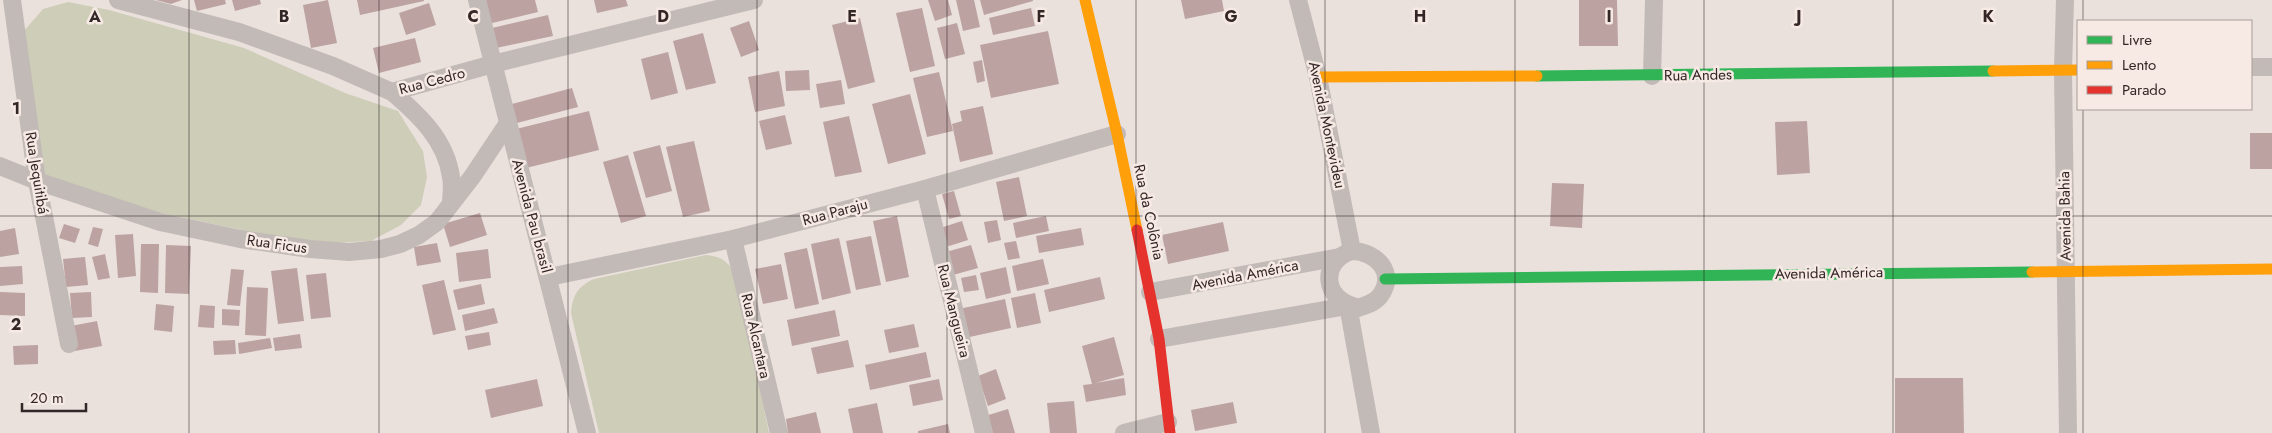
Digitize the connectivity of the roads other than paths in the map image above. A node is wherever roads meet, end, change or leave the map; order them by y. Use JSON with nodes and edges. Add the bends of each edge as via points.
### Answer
{"nodes":[{"id":1,"x":12,"y":0,"type":"edge"},
{"id":2,"x":118,"y":0,"type":"edge"},
{"id":3,"x":477,"y":0,"type":"edge"},
{"id":4,"x":754,"y":0,"type":"edge"},
{"id":5,"x":1085,"y":0,"type":"edge"},
{"id":6,"x":1298,"y":0,"type":"edge"},
{"id":7,"x":1654,"y":0,"type":"edge"},
{"id":8,"x":2065,"y":0,"type":"edge"},
{"id":9,"x":493,"y":64,"type":"junction"},
{"id":10,"x":2252,"y":67,"type":"edge"},
{"id":11,"x":2272,"y":67,"type":"edge"},
{"id":12,"x":2071,"y":70,"type":"edge"},
{"id":13,"x":1652,"y":76,"type":"junction"},
{"id":14,"x":1318,"y":77,"type":"junction"},
{"id":15,"x":392,"y":92,"type":"junction"},
{"id":16,"x":508,"y":123,"type":"junction"},
{"id":17,"x":1117,"y":134,"type":"junction"},
{"id":18,"x":0,"y":166,"type":"edge"},
{"id":19,"x":37,"y":181,"type":"junction"},
{"id":20,"x":925,"y":188,"type":"junction"},
{"id":21,"x":451,"y":204,"type":"junction"},
{"id":22,"x":733,"y":239,"type":"junction"},
{"id":23,"x":1346,"y":254,"type":"junction"},
{"id":24,"x":2272,"y":269,"type":"edge"},
{"id":25,"x":2066,"y":270,"type":"junction"},
{"id":26,"x":549,"y":277,"type":"junction"},
{"id":27,"x":1385,"y":279,"type":"junction"},
{"id":28,"x":1150,"y":292,"type":"junction"},
{"id":29,"x":1348,"y":308,"type":"junction"},
{"id":30,"x":1159,"y":338,"type":"junction"},
{"id":31,"x":69,"y":344,"type":"dead end"},
{"id":32,"x":1169,"y":427,"type":"edge"},
{"id":33,"x":587,"y":433,"type":"edge"},
{"id":34,"x":779,"y":433,"type":"edge"},
{"id":35,"x":984,"y":433,"type":"edge"},
{"id":36,"x":1124,"y":433,"type":"edge"},
{"id":37,"x":1371,"y":433,"type":"edge"},
{"id":38,"x":2068,"y":433,"type":"edge"}],
"edges":[{"from":1,"to":19,"type":"street","name":"Rua Jequitibá"},
{"from":2,"to":15,"type":"street","name":"Rua Cedro","via":[[239,32],[333,66]]},
{"from":3,"to":9,"type":"street","name":"Avenida Pau brasil"},
{"from":4,"to":9,"type":"street","name":"Rua Cedro"},
{"from":5,"to":17,"type":"street","name":"Rua da Colônia"},
{"from":6,"to":14,"type":"street","name":"Avenida Montevideu"},
{"from":7,"to":13,"type":"street"},
{"from":8,"to":12,"type":"street","name":"Avenida Bahia"},
{"from":9,"to":15,"type":"street","name":"Rua Cedro"},
{"from":9,"to":16,"type":"street","name":"Avenida Pau brasil"},
{"from":10,"to":11,"type":"street"},
{"from":12,"to":13,"type":"street","name":"Rua Andes"},
{"from":12,"to":25,"type":"street","name":"Avenida Bahia"},
{"from":13,"to":14,"type":"street","name":"Rua Andes"},
{"from":14,"to":23,"type":"street","name":"Avenida Montevideu"},
{"from":15,"to":21,"type":"street","via":[[430,128],[443,150],[452,177]]},
{"from":16,"to":21,"type":"street","name":"Rua Ficus"},
{"from":16,"to":26,"type":"street","name":"Avenida Pau brasil"},
{"from":17,"to":20,"type":"street","name":"Rua Paraju"},
{"from":17,"to":28,"type":"street","name":"Rua da Colônia"},
{"from":18,"to":19,"type":"street","name":"Rua Ficus"},
{"from":19,"to":21,"type":"street","name":"Rua Ficus","via":[[160,222],[240,239],[349,252],[381,250],[400,244],[437,222]]},
{"from":19,"to":31,"type":"street","name":"Rua Jequitibá"},
{"from":20,"to":22,"type":"street","name":"Rua Paraju"},
{"from":20,"to":35,"type":"street","name":"Rua Mangueira"},
{"from":22,"to":26,"type":"street","name":"Rua Paraju"},
{"from":22,"to":34,"type":"street","name":"Rua Alcantara"},
{"from":23,"to":27,"type":"street","via":[[1371,255],[1379,261]]},
{"from":23,"to":28,"type":"street","name":"Avenida América"},
{"from":23,"to":29,"type":"street","via":[[1333,264],[1329,283],[1332,293]]},
{"from":24,"to":25,"type":"street","name":"Avenida América"},
{"from":25,"to":27,"type":"street","name":"Avenida América"},
{"from":25,"to":38,"type":"street","name":"Avenida Bahia"},
{"from":26,"to":33,"type":"street","name":"Avenida Pau brasil"},
{"from":27,"to":29,"type":"street","via":[[1384,288],[1373,302]]},
{"from":28,"to":30,"type":"street","name":"Rua da Colônia"},
{"from":29,"to":30,"type":"street"},
{"from":29,"to":37,"type":"street"},
{"from":30,"to":32,"type":"street","name":"Rua da Colônia"},
{"from":32,"to":36,"type":"street"}]}
